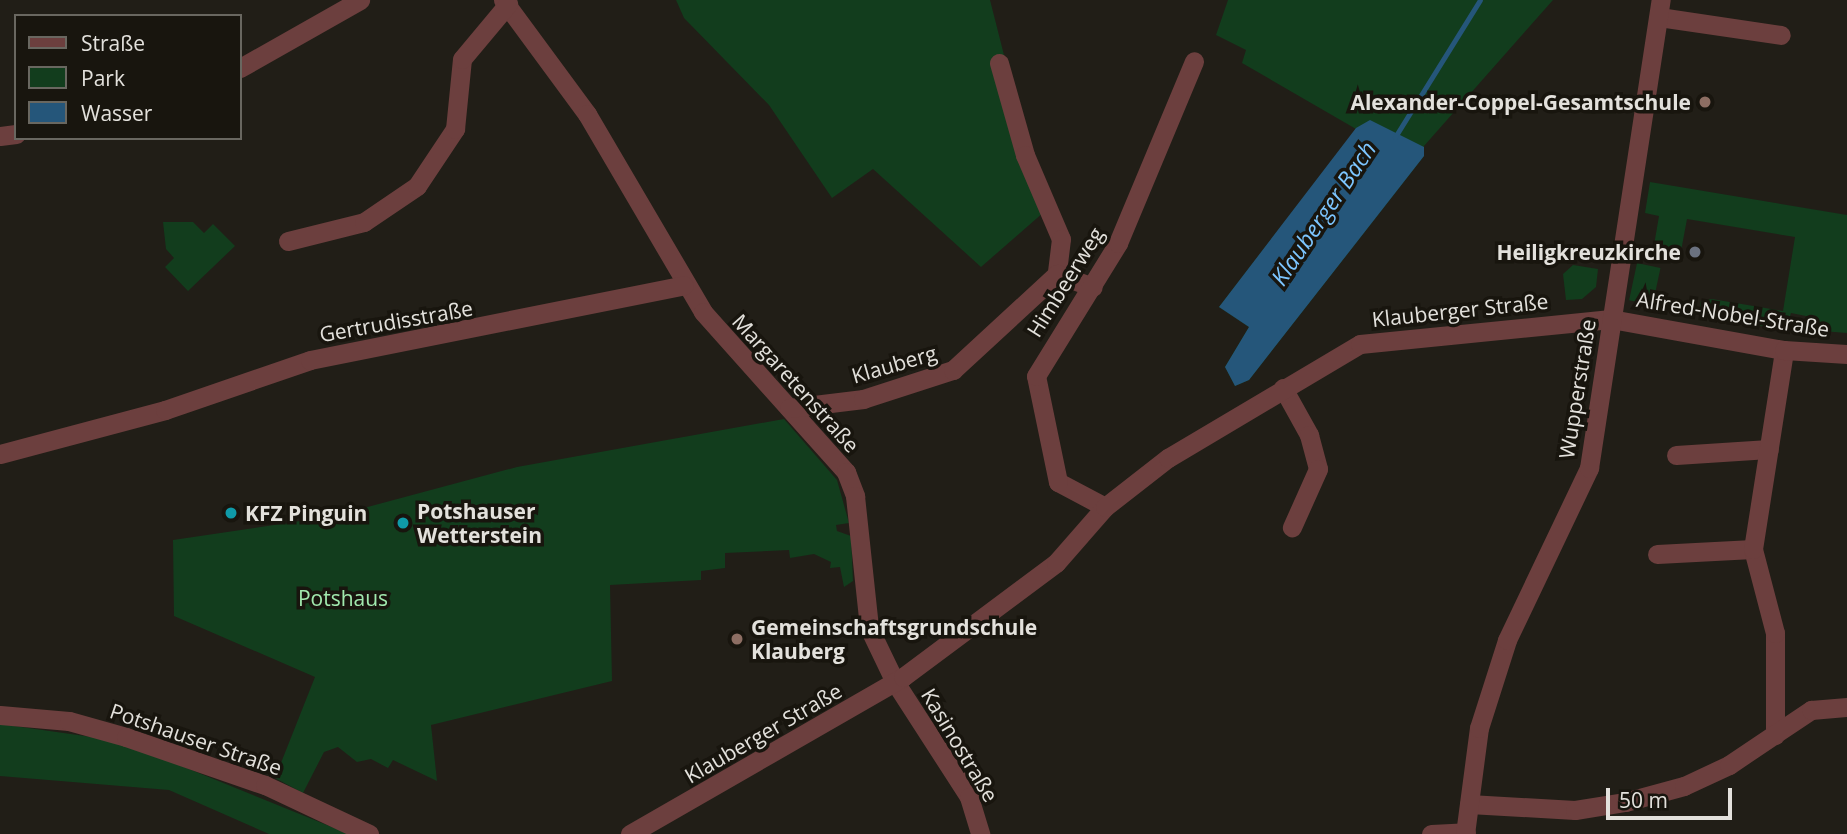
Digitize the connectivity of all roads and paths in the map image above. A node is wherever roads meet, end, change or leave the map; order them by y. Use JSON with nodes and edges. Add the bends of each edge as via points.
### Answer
{"nodes":[{"id":1,"x":360,"y":0,"type":"edge"},
{"id":2,"x":510,"y":7,"type":"edge"},
{"id":3,"x":1660,"y":8,"type":"edge"},
{"id":4,"x":1782,"y":35,"type":"dead end"},
{"id":5,"x":1194,"y":61,"type":"dead end"},
{"id":6,"x":999,"y":63,"type":"dead end"},
{"id":7,"x":242,"y":67,"type":"edge"},
{"id":8,"x":288,"y":241,"type":"dead end"},
{"id":9,"x":1057,"y":274,"type":"junction"},
{"id":10,"x":684,"y":285,"type":"junction"},
{"id":11,"x":1093,"y":286,"type":"junction"},
{"id":12,"x":1611,"y":319,"type":"junction"},
{"id":13,"x":1784,"y":350,"type":"junction"},
{"id":14,"x":1847,"y":354,"type":"edge"},
{"id":15,"x":1283,"y":388,"type":"junction"},
{"id":16,"x":789,"y":408,"type":"junction"},
{"id":17,"x":1769,"y":449,"type":"junction"},
{"id":18,"x":0,"y":454,"type":"edge"},
{"id":19,"x":1676,"y":455,"type":"dead end"},
{"id":20,"x":1105,"y":507,"type":"junction"},
{"id":21,"x":1292,"y":527,"type":"dead end"},
{"id":22,"x":1753,"y":549,"type":"junction"},
{"id":23,"x":1657,"y":554,"type":"dead end"},
{"id":24,"x":895,"y":682,"type":"junction"},
{"id":25,"x":1847,"y":708,"type":"edge"},
{"id":26,"x":0,"y":715,"type":"edge"},
{"id":27,"x":1775,"y":735,"type":"junction"},
{"id":28,"x":1469,"y":804,"type":"junction"},
{"id":29,"x":1466,"y":833,"type":"edge"},
{"id":30,"x":369,"y":834,"type":"edge"},
{"id":31,"x":630,"y":834,"type":"edge"},
{"id":32,"x":980,"y":834,"type":"edge"},
{"id":33,"x":1430,"y":834,"type":"edge"}],
"edges":[{"from":1,"to":7,"type":"street"},
{"from":2,"to":8,"type":"street","via":[[461,59],[456,129],[417,186],[364,222]]},
{"from":2,"to":10,"type":"street","name":"Margaretenstraße","via":[[587,114]]},
{"from":3,"to":4,"type":"street","name":"Wupperstraße"},
{"from":3,"to":12,"type":"street","name":"Wupperstraße"},
{"from":5,"to":11,"type":"street","name":"Himbeerweg","via":[[1118,243]]},
{"from":6,"to":9,"type":"street","via":[[1024,155],[1061,239]]},
{"from":9,"to":11,"type":"street"},
{"from":9,"to":16,"type":"street","name":"Klauberg","via":[[953,370],[863,399]]},
{"from":10,"to":16,"type":"street","name":"Margaretenstraße","via":[[743,362]]},
{"from":10,"to":18,"type":"street","name":"Gertrudisstraße","via":[[322,357],[165,410]]},
{"from":11,"to":20,"type":"street","name":"Himbeerweg","via":[[1040,366],[1035,388],[1058,482]]},
{"from":12,"to":13,"type":"street","name":"Alfred-Nobel-Straße"},
{"from":12,"to":15,"type":"street","name":"Klauberger Straße","via":[[1360,344]]},
{"from":12,"to":28,"type":"street","name":"Wupperstraße","via":[[1588,468],[1507,640],[1479,728]]},
{"from":13,"to":14,"type":"street","name":"Alfred-Nobel-Straße"},
{"from":13,"to":17,"type":"street"},
{"from":15,"to":20,"type":"street","name":"Klauberger Straße","via":[[1168,458]]},
{"from":15,"to":21,"type":"street","via":[[1309,435],[1318,469]]},
{"from":16,"to":24,"type":"street","name":"Margaretenstraße","via":[[846,472],[855,496],[869,628]]},
{"from":17,"to":19,"type":"street"},
{"from":17,"to":22,"type":"street"},
{"from":20,"to":24,"type":"street","name":"Klauberger Straße","via":[[1056,563]]},
{"from":22,"to":23,"type":"street"},
{"from":22,"to":27,"type":"street","via":[[1775,633]]},
{"from":24,"to":31,"type":"street","name":"Klauberger Straße"},
{"from":24,"to":32,"type":"street","name":"Kasinostraße","via":[[969,797]]},
{"from":25,"to":27,"type":"street","via":[[1811,710]]},
{"from":26,"to":30,"type":"street","name":"Potshauser Straße","via":[[69,721],[126,737],[265,785]]},
{"from":27,"to":28,"type":"street","via":[[1684,786],[1625,802],[1575,810]]},
{"from":28,"to":29,"type":"street","name":"Wupperstraße"},
{"from":29,"to":33,"type":"street"}]}
